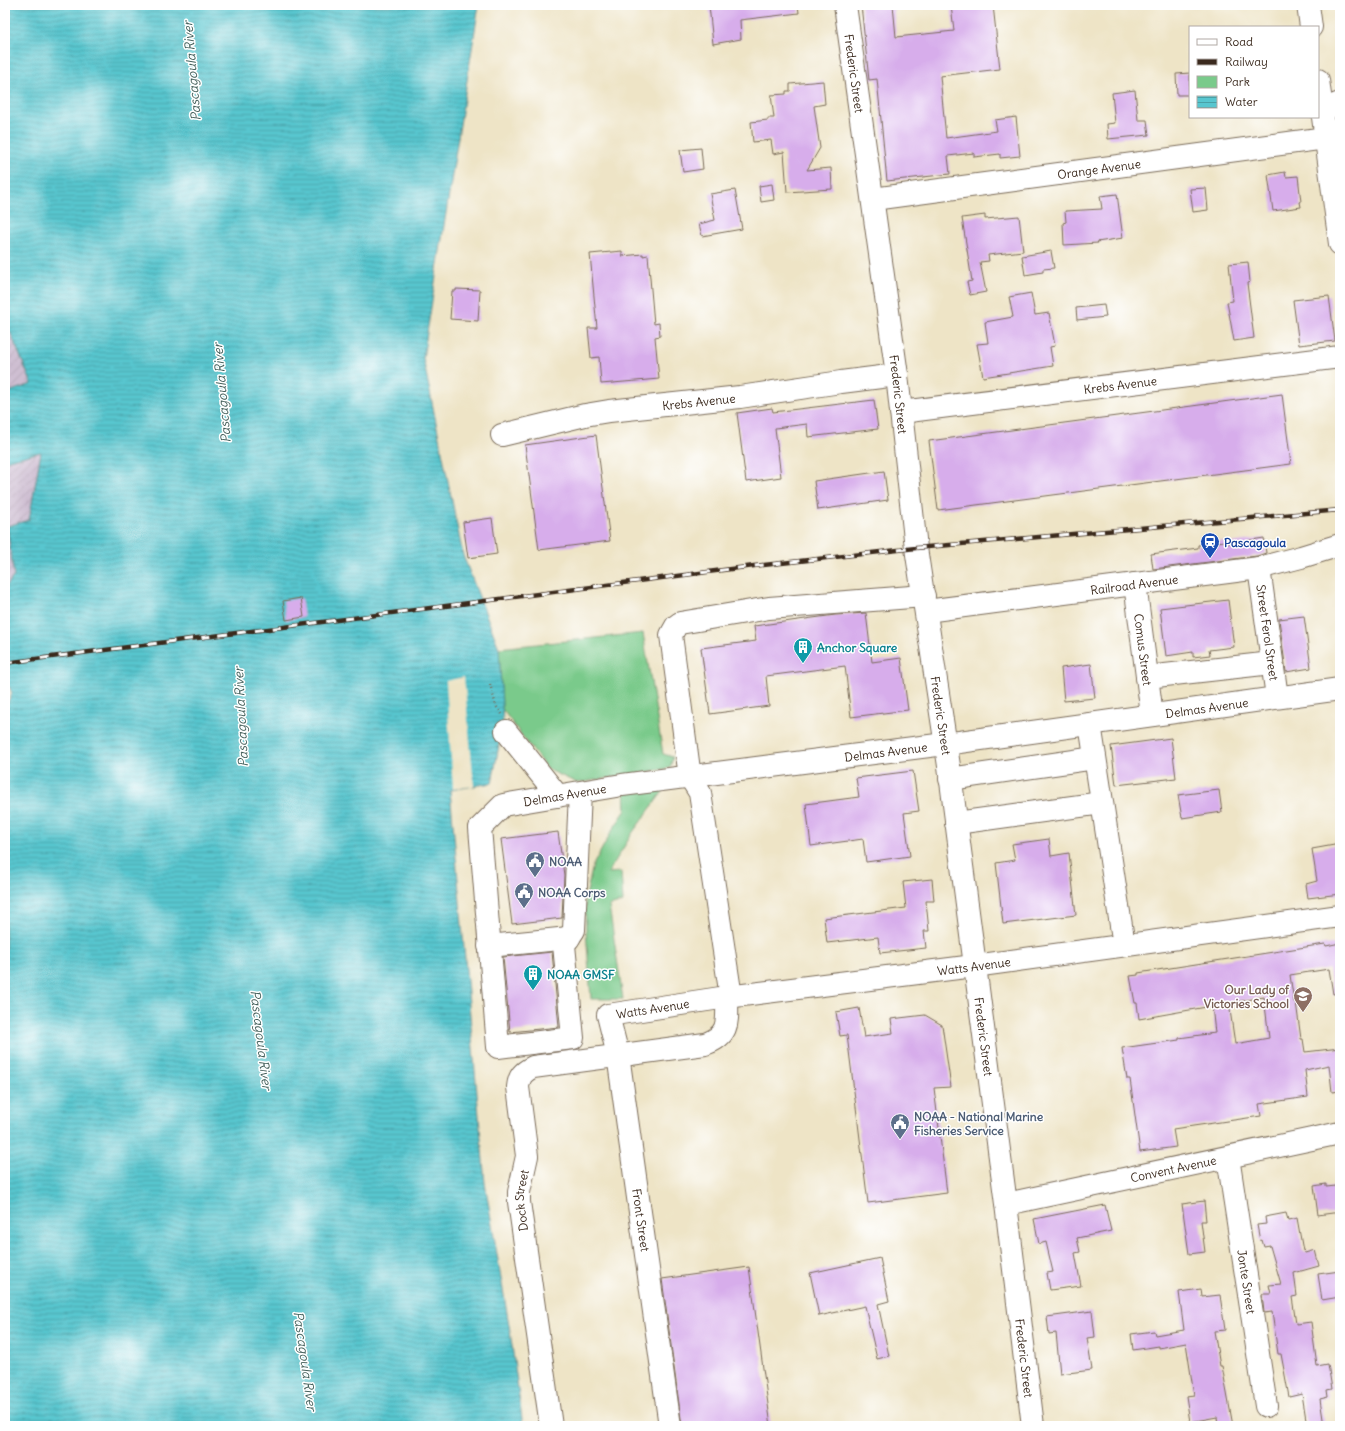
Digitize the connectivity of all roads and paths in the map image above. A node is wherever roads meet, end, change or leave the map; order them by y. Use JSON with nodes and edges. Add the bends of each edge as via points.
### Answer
{"nodes":[{"id":1,"x":846,"y":5,"type":"edge"},
{"id":2,"x":1308,"y":5,"type":"edge"},
{"id":3,"x":1311,"y":26,"type":"edge"},
{"id":4,"x":1319,"y":82,"type":"edge"},
{"id":5,"x":1331,"y":107,"type":"edge"},
{"id":6,"x":1326,"y":138,"type":"junction"},
{"id":7,"x":873,"y":199,"type":"junction"},
{"id":8,"x":1340,"y":244,"type":"edge"},
{"id":9,"x":1340,"y":357,"type":"edge"},
{"id":10,"x":897,"y":375,"type":"junction"},
{"id":11,"x":901,"y":412,"type":"junction"},
{"id":12,"x":502,"y":435,"type":"dead end"},
{"id":13,"x":1340,"y":545,"type":"edge"},
{"id":14,"x":1259,"y":568,"type":"junction"},
{"id":15,"x":1135,"y":584,"type":"junction"},
{"id":16,"x":925,"y":604,"type":"junction"},
{"id":17,"x":1272,"y":662,"type":"junction"},
{"id":18,"x":1147,"y":676,"type":"junction"},
{"id":19,"x":1340,"y":689,"type":"edge"},
{"id":20,"x":1277,"y":697,"type":"junction"},
{"id":21,"x":1152,"y":715,"type":"junction"},
{"id":22,"x":1090,"y":724,"type":"junction"},
{"id":23,"x":506,"y":731,"type":"dead end"},
{"id":24,"x":945,"y":744,"type":"junction"},
{"id":25,"x":1095,"y":758,"type":"junction"},
{"id":26,"x":690,"y":777,"type":"junction"},
{"id":27,"x":950,"y":779,"type":"junction"},
{"id":28,"x":580,"y":792,"type":"junction"},
{"id":29,"x":558,"y":796,"type":"junction"},
{"id":30,"x":1102,"y":803,"type":"junction"},
{"id":31,"x":956,"y":823,"type":"junction"},
{"id":32,"x":1340,"y":916,"type":"edge"},
{"id":33,"x":569,"y":938,"type":"junction"},
{"id":34,"x":1124,"y":945,"type":"junction"},
{"id":35,"x":489,"y":946,"type":"junction"},
{"id":36,"x":974,"y":966,"type":"junction"},
{"id":37,"x":729,"y":997,"type":"junction"},
{"id":38,"x":608,"y":1014,"type":"joint"},
{"id":39,"x":618,"y":1055,"type":"junction"},
{"id":40,"x":1340,"y":1133,"type":"edge"},
{"id":41,"x":1228,"y":1157,"type":"junction"},
{"id":42,"x":1006,"y":1204,"type":"junction"},
{"id":43,"x":1266,"y":1406,"type":"dead end"},
{"id":44,"x":551,"y":1426,"type":"edge"},
{"id":45,"x":670,"y":1426,"type":"edge"},
{"id":46,"x":1033,"y":1426,"type":"edge"}],
"edges":[{"from":1,"to":7,"type":"street","name":"Frederic Street"},
{"from":2,"to":3,"type":"street"},
{"from":4,"to":5,"type":"street"},
{"from":5,"to":6,"type":"street"},
{"from":6,"to":7,"type":"street","name":"Orange Avenue"},
{"from":6,"to":8,"type":"street"},
{"from":7,"to":10,"type":"street","name":"Frederic Street"},
{"from":9,"to":11,"type":"street","name":"Krebs Avenue"},
{"from":10,"to":11,"type":"street","name":"Frederic Street"},
{"from":10,"to":12,"type":"street","name":"Krebs Avenue","via":[[740,397],[608,411]]},
{"from":11,"to":16,"type":"street","name":"Frederic Street"},
{"from":13,"to":14,"type":"street","name":"Railroad Avenue"},
{"from":14,"to":15,"type":"street","name":"Railroad Avenue"},
{"from":14,"to":17,"type":"street","name":"Street Ferol Street"},
{"from":15,"to":16,"type":"street","name":"Railroad Avenue"},
{"from":15,"to":18,"type":"street","name":"Comus Street"},
{"from":16,"to":24,"type":"street","name":"Frederic Street"},
{"from":16,"to":26,"type":"street","name":"Railroad Avenue","via":[[769,608],[680,623],[671,635]]},
{"from":17,"to":18,"type":"street"},
{"from":17,"to":20,"type":"street","name":"Street Ferol Street"},
{"from":18,"to":21,"type":"street","name":"Comus Street"},
{"from":19,"to":20,"type":"street","name":"Delmas Avenue"},
{"from":20,"to":21,"type":"street","name":"Delmas Avenue"},
{"from":21,"to":22,"type":"street","name":"Delmas Avenue"},
{"from":22,"to":24,"type":"street","name":"Delmas Avenue"},
{"from":22,"to":25,"type":"street"},
{"from":23,"to":29,"type":"street"},
{"from":24,"to":26,"type":"street","name":"Delmas Avenue"},
{"from":24,"to":27,"type":"street","name":"Frederic Street"},
{"from":25,"to":27,"type":"street"},
{"from":25,"to":30,"type":"street"},
{"from":26,"to":28,"type":"street","name":"Delmas Avenue"},
{"from":26,"to":37,"type":"street","via":[[700,793]]},
{"from":27,"to":31,"type":"street","name":"Frederic Street"},
{"from":28,"to":29,"type":"street","name":"Delmas Avenue"},
{"from":28,"to":33,"type":"street","via":[[574,930]]},
{"from":29,"to":35,"type":"street","name":"Delmas Avenue","via":[[503,805],[480,828]]},
{"from":30,"to":31,"type":"street"},
{"from":30,"to":34,"type":"street"},
{"from":31,"to":36,"type":"street","name":"Frederic Street"},
{"from":32,"to":34,"type":"street","name":"Watts Avenue"},
{"from":33,"to":35,"type":"street"},
{"from":33,"to":35,"type":"street","via":[[564,945],[573,1038],[498,1047]]},
{"from":34,"to":36,"type":"street","name":"Watts Avenue"},
{"from":36,"to":37,"type":"street","name":"Watts Avenue"},
{"from":36,"to":42,"type":"street","name":"Frederic Street"},
{"from":37,"to":38,"type":"street","name":"Watts Avenue"},
{"from":37,"to":39,"type":"street","via":[[727,1024],[723,1033],[714,1041]]},
{"from":38,"to":39,"type":"street","name":"Front Street"},
{"from":39,"to":44,"type":"street","name":"Dock Street","via":[[533,1067],[519,1078],[518,1088],[528,1156],[519,1202]]},
{"from":39,"to":45,"type":"street","name":"Front Street"},
{"from":40,"to":41,"type":"street","name":"Convent Avenue"},
{"from":41,"to":42,"type":"street","name":"Convent Avenue"},
{"from":41,"to":43,"type":"street","name":"Jonte Street"},
{"from":42,"to":46,"type":"street","name":"Frederic Street"}]}
